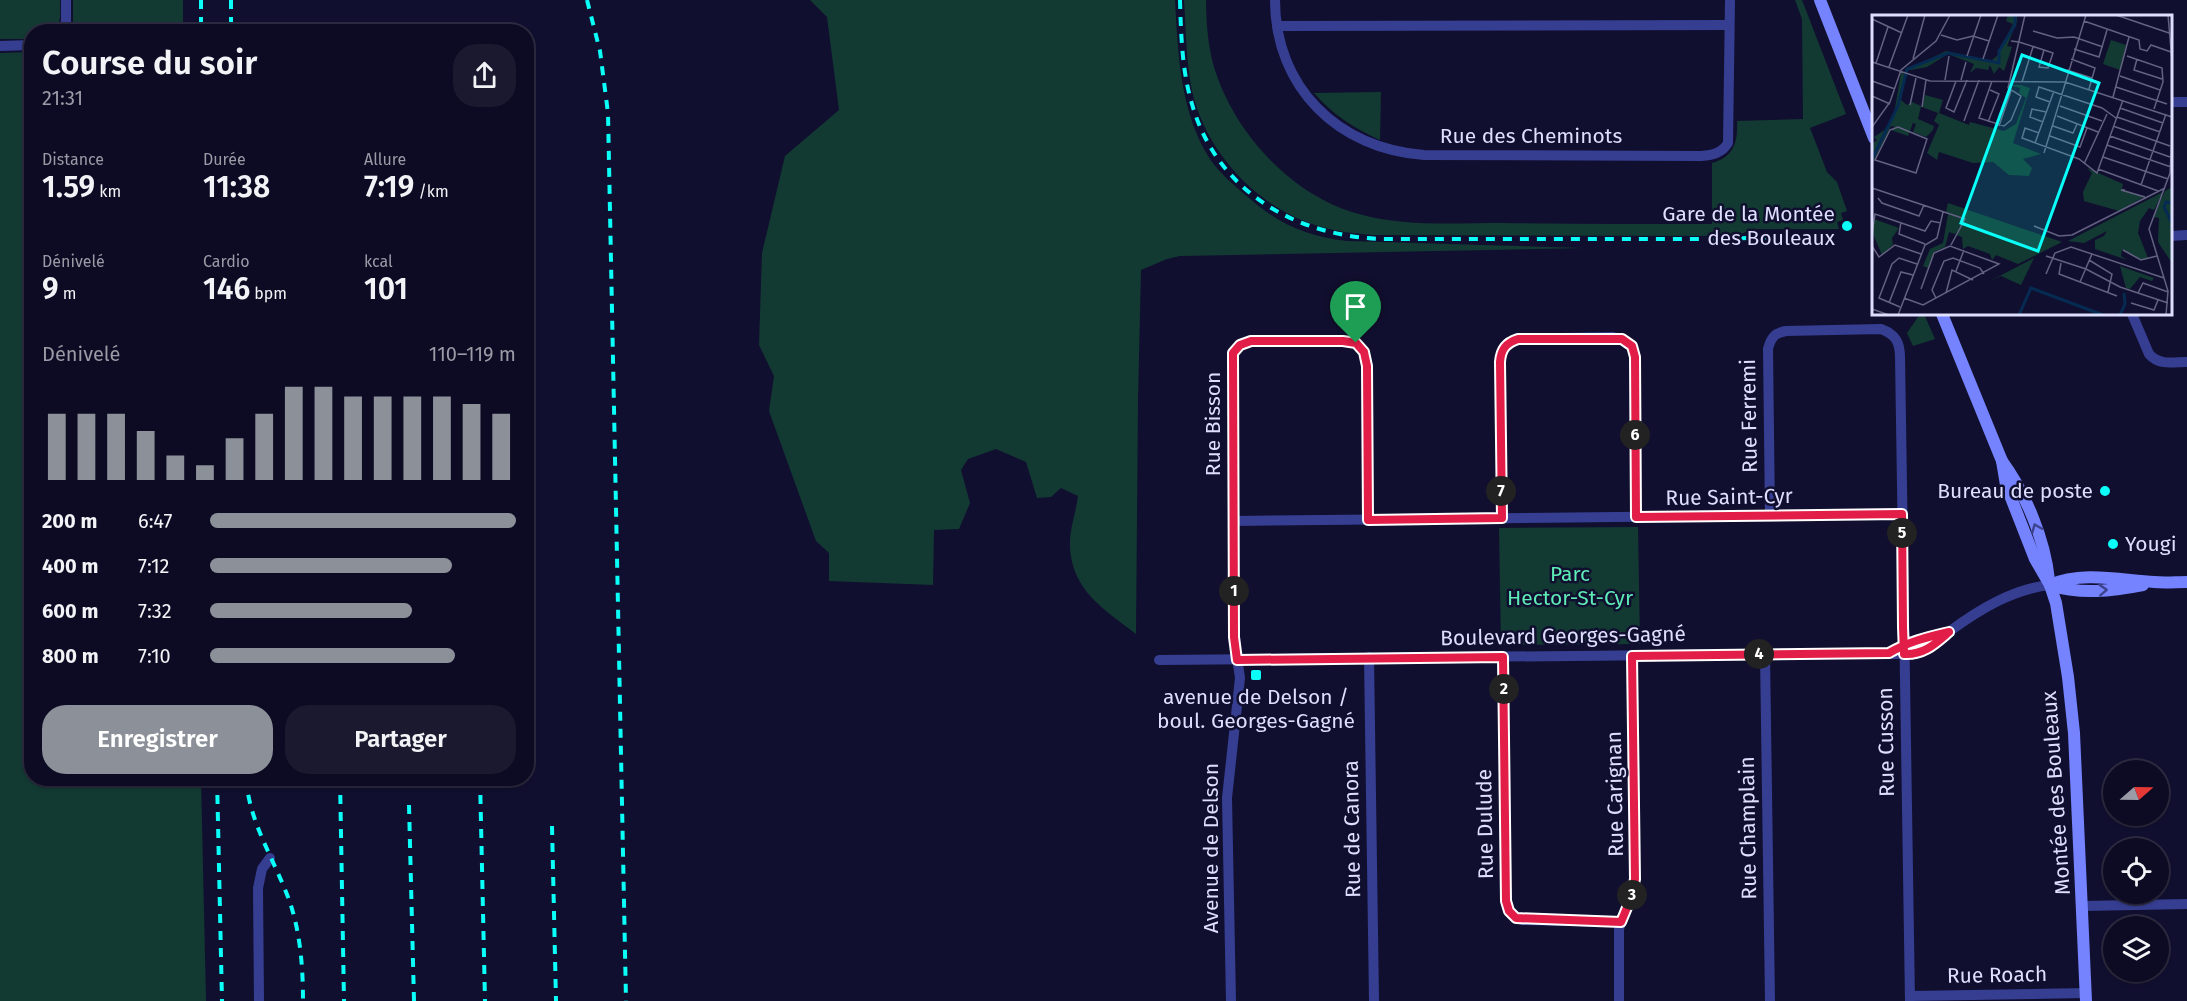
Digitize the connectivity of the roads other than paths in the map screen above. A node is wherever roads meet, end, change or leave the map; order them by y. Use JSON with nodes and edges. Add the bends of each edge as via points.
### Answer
{"nodes":[{"id":1,"x":66,"y":0,"type":"edge"},
{"id":2,"x":1275,"y":0,"type":"edge"},
{"id":3,"x":1730,"y":0,"type":"edge"},
{"id":4,"x":1820,"y":0,"type":"edge"},
{"id":5,"x":65,"y":24,"type":"edge"},
{"id":6,"x":1729,"y":25,"type":"junction"},
{"id":7,"x":1277,"y":26,"type":"junction"},
{"id":8,"x":24,"y":45,"type":"edge"},
{"id":9,"x":0,"y":46,"type":"edge"},
{"id":10,"x":1869,"y":116,"type":"edge"},
{"id":11,"x":2187,"y":235,"type":"edge"},
{"id":12,"x":2172,"y":236,"type":"edge"},
{"id":13,"x":1942,"y":315,"type":"edge"},
{"id":14,"x":2132,"y":315,"type":"edge"},
{"id":15,"x":1896,"y":339,"type":"joint"},
{"id":16,"x":2187,"y":362,"type":"edge"},
{"id":17,"x":1902,"y":514,"type":"junction"},
{"id":18,"x":1770,"y":516,"type":"junction"},
{"id":19,"x":1636,"y":517,"type":"junction"},
{"id":20,"x":1502,"y":518,"type":"junction"},
{"id":21,"x":1368,"y":520,"type":"junction"},
{"id":22,"x":1233,"y":521,"type":"junction"},
{"id":23,"x":2187,"y":582,"type":"edge"},
{"id":24,"x":2050,"y":585,"type":"junction"},
{"id":25,"x":1904,"y":649,"type":"junction"},
{"id":26,"x":1765,"y":654,"type":"junction"},
{"id":27,"x":1632,"y":656,"type":"junction"},
{"id":28,"x":1369,"y":657,"type":"junction"},
{"id":29,"x":1503,"y":657,"type":"junction"},
{"id":30,"x":1159,"y":660,"type":"dead end"},
{"id":31,"x":1237,"y":660,"type":"junction"},
{"id":32,"x":270,"y":858,"type":"dead end"},
{"id":33,"x":2187,"y":904,"type":"edge"},
{"id":34,"x":2083,"y":906,"type":"junction"},
{"id":35,"x":1621,"y":922,"type":"junction"},
{"id":36,"x":2086,"y":997,"type":"edge"},
{"id":37,"x":1910,"y":999,"type":"edge"},
{"id":38,"x":259,"y":1001,"type":"edge"},
{"id":39,"x":1231,"y":1001,"type":"edge"},
{"id":40,"x":1374,"y":1001,"type":"edge"},
{"id":41,"x":1619,"y":1001,"type":"edge"},
{"id":42,"x":1770,"y":1001,"type":"edge"}],
"edges":[{"from":1,"to":5,"type":"street"},
{"from":2,"to":7,"type":"street","name":"Rue des Cheminots"},
{"from":3,"to":6,"type":"street","name":"Rue des Cheminots"},
{"from":4,"to":10,"type":"street"},
{"from":6,"to":7,"type":"street"},
{"from":6,"to":7,"type":"street","name":"Rue des Cheminots","via":[[1728,143],[1718,153],[1701,156],[1424,155],[1381,148],[1342,129],[1311,101],[1287,62]]},
{"from":8,"to":9,"type":"street"},
{"from":11,"to":12,"type":"street"},
{"from":13,"to":24,"type":"street","name":"Montée des Bouleaux","via":[[2002,461],[2017,482],[2046,555]]},
{"from":14,"to":16,"type":"street","via":[[2153,359]]},
{"from":15,"to":17,"type":"street","name":"Rue Cusson","via":[[1900,357]]},
{"from":15,"to":18,"type":"street","name":"Rue Ferremi","via":[[1888,331],[1875,329],[1786,331],[1778,332],[1770,341]]},
{"from":17,"to":18,"type":"street","name":"Rue Saint-Cyr"},
{"from":17,"to":25,"type":"street","name":"Rue Cusson"},
{"from":18,"to":19,"type":"street","name":"Rue Saint-Cyr"},
{"from":19,"to":20,"type":"street","name":"Rue Saint-Cyr"},
{"from":19,"to":20,"type":"street","via":[[1635,357],[1628,342],[1613,338],[1518,339],[1506,345],[1500,362]]},
{"from":20,"to":21,"type":"street","name":"Rue Saint-Cyr"},
{"from":21,"to":22,"type":"street","name":"Rue Saint-Cyr"},
{"from":21,"to":22,"type":"street","name":"Rue Bisson","via":[[1364,352],[1352,341],[1251,341],[1236,348],[1233,361]]},
{"from":22,"to":31,"type":"street","name":"Rue Bisson"},
{"from":23,"to":24,"type":"street","via":[[2065,578]]},
{"from":24,"to":25,"type":"street","name":"Boulevard Georges-Gagné","via":[[2006,596],[1929,649],[1916,654]]},
{"from":24,"to":34,"type":"street","name":"Montée des Bouleaux","via":[[2071,696]]},
{"from":25,"to":26,"type":"street","name":"Boulevard Georges-Gagné","via":[[1889,653]]},
{"from":25,"to":37,"type":"street","name":"Rue Cusson"},
{"from":26,"to":27,"type":"street","name":"Boulevard Georges-Gagné"},
{"from":26,"to":42,"type":"street","name":"Rue Champlain"},
{"from":27,"to":29,"type":"street","name":"Boulevard Georges-Gagné"},
{"from":27,"to":35,"type":"street","name":"Rue Carignan","via":[[1635,879]]},
{"from":28,"to":29,"type":"street","name":"Boulevard Georges-Gagné"},
{"from":28,"to":31,"type":"street","name":"Boulevard Georges-Gagné"},
{"from":28,"to":40,"type":"street","name":"Rue de Canora"},
{"from":29,"to":35,"type":"street","name":"Rue Dulude","via":[[1509,911],[1522,920]]},
{"from":30,"to":31,"type":"street","name":"Boulevard Georges-Gagné"},
{"from":31,"to":39,"type":"street","name":"Avenue de Delson","via":[[1240,678],[1227,798]]},
{"from":32,"to":38,"type":"street","via":[[262,869],[258,888]]},
{"from":33,"to":34,"type":"street"},
{"from":34,"to":36,"type":"street","name":"Montée des Bouleaux"},
{"from":35,"to":41,"type":"street","name":"Rue Carignan"},
{"from":36,"to":37,"type":"street","name":"Rue Roach"}]}
